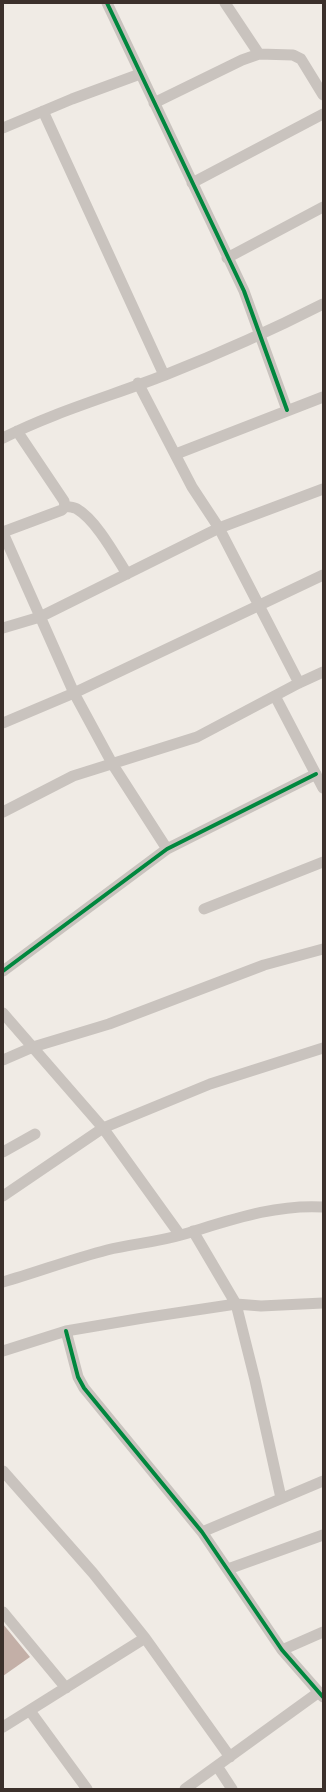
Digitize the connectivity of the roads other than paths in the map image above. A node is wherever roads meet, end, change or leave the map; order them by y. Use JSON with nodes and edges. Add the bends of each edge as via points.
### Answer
{"nodes":[{"id":1,"x":106,"y":3,"type":"edge"},
{"id":2,"x":228,"y":5,"type":"edge"},
{"id":3,"x":259,"y":54,"type":"junction"},
{"id":4,"x":140,"y":74,"type":"junction"},
{"id":5,"x":323,"y":95,"type":"edge"},
{"id":6,"x":154,"y":103,"type":"junction"},
{"id":7,"x":44,"y":111,"type":"junction"},
{"id":8,"x":323,"y":114,"type":"edge"},
{"id":9,"x":3,"y":128,"type":"edge"},
{"id":10,"x":192,"y":183,"type":"junction"},
{"id":11,"x":323,"y":207,"type":"edge"},
{"id":12,"x":227,"y":258,"type":"junction"},
{"id":13,"x":323,"y":304,"type":"edge"},
{"id":14,"x":261,"y":334,"type":"junction"},
{"id":15,"x":164,"y":375,"type":"junction"},
{"id":16,"x":138,"y":383,"type":"junction"},
{"id":17,"x":323,"y":397,"type":"edge"},
{"id":18,"x":287,"y":410,"type":"junction"},
{"id":19,"x":17,"y":431,"type":"junction"},
{"id":20,"x":3,"y":438,"type":"edge"},
{"id":21,"x":176,"y":454,"type":"junction"},
{"id":22,"x":323,"y":489,"type":"edge"},
{"id":23,"x":65,"y":506,"type":"junction"},
{"id":24,"x":219,"y":528,"type":"junction"},
{"id":25,"x":3,"y":533,"type":"edge"},
{"id":26,"x":127,"y":574,"type":"junction"},
{"id":27,"x":323,"y":575,"type":"edge"},
{"id":28,"x":260,"y":605,"type":"junction"},
{"id":29,"x":40,"y":617,"type":"junction"},
{"id":30,"x":3,"y":628,"type":"edge"},
{"id":31,"x":323,"y":672,"type":"edge"},
{"id":32,"x":299,"y":683,"type":"junction"},
{"id":33,"x":74,"y":693,"type":"junction"},
{"id":34,"x":275,"y":696,"type":"junction"},
{"id":35,"x":3,"y":723,"type":"edge"},
{"id":36,"x":113,"y":765,"type":"junction"},
{"id":37,"x":316,"y":774,"type":"junction"},
{"id":38,"x":323,"y":788,"type":"edge"},
{"id":39,"x":3,"y":812,"type":"edge"},
{"id":40,"x":167,"y":850,"type":"junction"},
{"id":41,"x":323,"y":862,"type":"edge"},
{"id":42,"x":204,"y":909,"type":"dead end"},
{"id":43,"x":323,"y":949,"type":"edge"},
{"id":44,"x":3,"y":971,"type":"edge"},
{"id":45,"x":3,"y":1013,"type":"edge"},
{"id":46,"x":33,"y":1047,"type":"junction"},
{"id":47,"x":323,"y":1048,"type":"edge"},
{"id":48,"x":3,"y":1060,"type":"edge"},
{"id":49,"x":103,"y":1128,"type":"junction"},
{"id":50,"x":35,"y":1134,"type":"dead end"},
{"id":51,"x":3,"y":1152,"type":"edge"},
{"id":52,"x":3,"y":1196,"type":"edge"},
{"id":53,"x":323,"y":1207,"type":"edge"},
{"id":54,"x":193,"y":1231,"type":"junction"},
{"id":55,"x":180,"y":1235,"type":"junction"},
{"id":56,"x":3,"y":1282,"type":"edge"},
{"id":57,"x":323,"y":1303,"type":"edge"},
{"id":58,"x":236,"y":1304,"type":"junction"},
{"id":59,"x":66,"y":1331,"type":"junction"},
{"id":60,"x":3,"y":1351,"type":"edge"},
{"id":61,"x":3,"y":1471,"type":"edge"},
{"id":62,"x":323,"y":1481,"type":"edge"},
{"id":63,"x":281,"y":1498,"type":"junction"},
{"id":64,"x":202,"y":1532,"type":"junction"},
{"id":65,"x":323,"y":1535,"type":"edge"},
{"id":66,"x":228,"y":1569,"type":"junction"},
{"id":67,"x":3,"y":1612,"type":"edge"},
{"id":68,"x":323,"y":1632,"type":"edge"},
{"id":69,"x":145,"y":1638,"type":"junction"},
{"id":70,"x":282,"y":1650,"type":"junction"},
{"id":71,"x":66,"y":1688,"type":"junction"},
{"id":72,"x":321,"y":1694,"type":"edge"},
{"id":73,"x":30,"y":1711,"type":"junction"},
{"id":74,"x":3,"y":1727,"type":"edge"},
{"id":75,"x":230,"y":1757,"type":"junction"},
{"id":76,"x":217,"y":1766,"type":"junction"},
{"id":77,"x":87,"y":1789,"type":"edge"},
{"id":78,"x":185,"y":1789,"type":"edge"},
{"id":79,"x":232,"y":1789,"type":"edge"}],
"edges":[{"from":1,"to":4,"type":"street"},
{"from":2,"to":3,"type":"street"},
{"from":3,"to":5,"type":"street","via":[[293,55],[301,59]]},
{"from":3,"to":6,"type":"street"},
{"from":4,"to":6,"type":"street"},
{"from":4,"to":7,"type":"street"},
{"from":6,"to":10,"type":"street"},
{"from":7,"to":9,"type":"street"},
{"from":7,"to":15,"type":"street"},
{"from":8,"to":10,"type":"street"},
{"from":10,"to":12,"type":"street"},
{"from":11,"to":12,"type":"street"},
{"from":12,"to":14,"type":"street","via":[[244,291]]},
{"from":13,"to":14,"type":"street"},
{"from":14,"to":15,"type":"street"},
{"from":14,"to":18,"type":"street"},
{"from":15,"to":16,"type":"street"},
{"from":16,"to":19,"type":"street"},
{"from":16,"to":21,"type":"street"},
{"from":17,"to":18,"type":"street"},
{"from":18,"to":21,"type":"street"},
{"from":19,"to":20,"type":"street"},
{"from":19,"to":23,"type":"street"},
{"from":21,"to":24,"type":"street","via":[[192,487]]},
{"from":22,"to":24,"type":"street"},
{"from":23,"to":25,"type":"street","via":[[62,510]]},
{"from":23,"to":26,"type":"street","via":[[76,508],[85,516],[101,534]]},
{"from":24,"to":26,"type":"street"},
{"from":24,"to":28,"type":"street"},
{"from":25,"to":29,"type":"street"},
{"from":26,"to":29,"type":"street"},
{"from":27,"to":28,"type":"street"},
{"from":28,"to":32,"type":"street"},
{"from":28,"to":33,"type":"street"},
{"from":29,"to":30,"type":"street"},
{"from":29,"to":33,"type":"street"},
{"from":31,"to":32,"type":"street"},
{"from":32,"to":34,"type":"street"},
{"from":33,"to":35,"type":"street"},
{"from":33,"to":36,"type":"street"},
{"from":34,"to":36,"type":"street","via":[[197,737]]},
{"from":34,"to":37,"type":"street"},
{"from":36,"to":39,"type":"street","via":[[73,776]]},
{"from":36,"to":40,"type":"street"},
{"from":37,"to":38,"type":"street"},
{"from":37,"to":40,"type":"street"},
{"from":40,"to":44,"type":"street"},
{"from":41,"to":42,"type":"street"},
{"from":43,"to":46,"type":"street","via":[[264,966],[109,1024]]},
{"from":45,"to":46,"type":"street"},
{"from":46,"to":48,"type":"street"},
{"from":46,"to":49,"type":"street"},
{"from":47,"to":49,"type":"street","via":[[210,1084]]},
{"from":49,"to":52,"type":"street"},
{"from":49,"to":55,"type":"street"},
{"from":50,"to":51,"type":"street"},
{"from":53,"to":54,"type":"street","via":[[284,1208],[238,1217]]},
{"from":54,"to":55,"type":"street"},
{"from":54,"to":58,"type":"street"},
{"from":55,"to":56,"type":"street","via":[[106,1250]]},
{"from":57,"to":58,"type":"street","via":[[261,1306]]},
{"from":58,"to":59,"type":"street"},
{"from":58,"to":63,"type":"street"},
{"from":59,"to":60,"type":"street"},
{"from":59,"to":64,"type":"street","via":[[78,1377],[84,1388]]},
{"from":61,"to":69,"type":"street","via":[[94,1573]]},
{"from":62,"to":63,"type":"street"},
{"from":63,"to":64,"type":"street"},
{"from":64,"to":66,"type":"street"},
{"from":65,"to":66,"type":"street"},
{"from":66,"to":70,"type":"street"},
{"from":67,"to":71,"type":"street"},
{"from":68,"to":70,"type":"street"},
{"from":69,"to":71,"type":"street"},
{"from":69,"to":75,"type":"street"},
{"from":70,"to":72,"type":"street"},
{"from":71,"to":73,"type":"street"},
{"from":72,"to":75,"type":"street"},
{"from":73,"to":74,"type":"street"},
{"from":73,"to":77,"type":"street"},
{"from":75,"to":76,"type":"street"},
{"from":76,"to":78,"type":"street"},
{"from":76,"to":79,"type":"street"}]}
